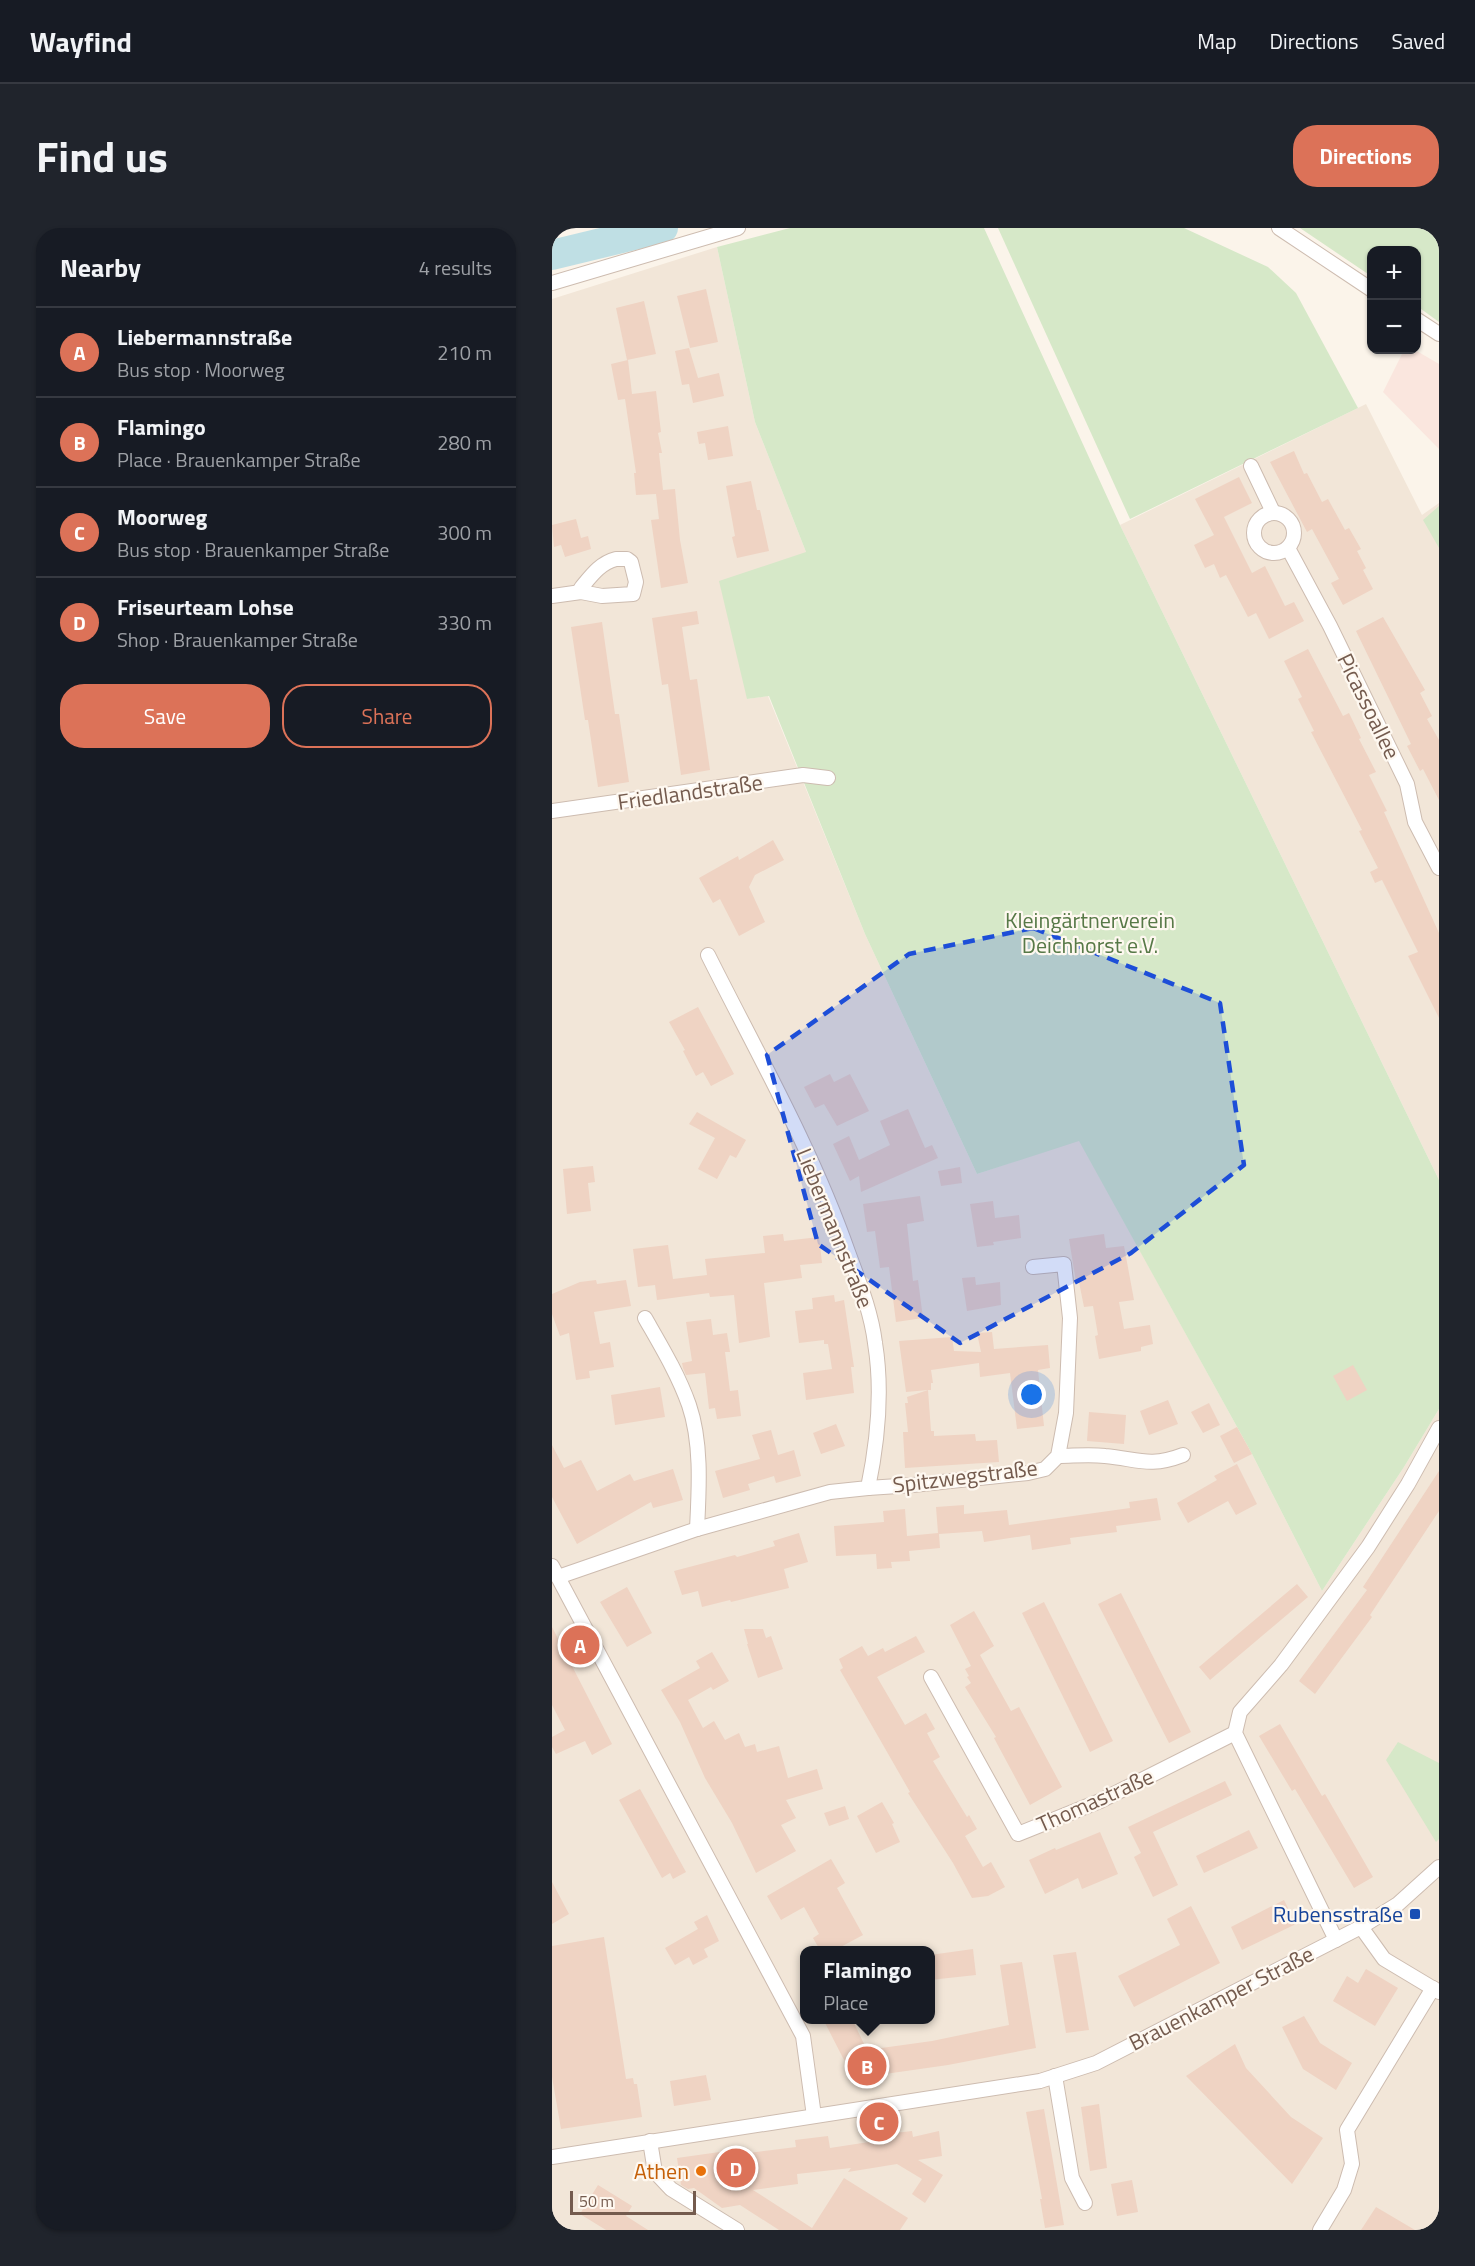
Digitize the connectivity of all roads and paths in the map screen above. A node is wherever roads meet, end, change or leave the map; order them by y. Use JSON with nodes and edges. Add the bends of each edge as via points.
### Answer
{"nodes":[{"id":1,"x":738,"y":228,"type":"edge"},
{"id":2,"x":1279,"y":228,"type":"edge"},
{"id":3,"x":552,"y":283,"type":"edge"},
{"id":4,"x":1367,"y":287,"type":"edge"},
{"id":5,"x":1421,"y":323,"type":"edge"},
{"id":6,"x":1439,"y":334,"type":"edge"},
{"id":7,"x":1251,"y":466,"type":"dead end"},
{"id":8,"x":1273,"y":512,"type":"junction"},
{"id":9,"x":1288,"y":548,"type":"junction"},
{"id":10,"x":581,"y":592,"type":"dead end"},
{"id":11,"x":552,"y":596,"type":"edge"},
{"id":12,"x":828,"y":778,"type":"dead end"},
{"id":13,"x":552,"y":811,"type":"edge"},
{"id":14,"x":1439,"y":868,"type":"edge"},
{"id":15,"x":708,"y":955,"type":"dead end"},
{"id":16,"x":1033,"y":1267,"type":"dead end"},
{"id":17,"x":645,"y":1318,"type":"dead end"},
{"id":18,"x":1439,"y":1428,"type":"edge"},
{"id":19,"x":1183,"y":1455,"type":"dead end"},
{"id":20,"x":1058,"y":1456,"type":"junction"},
{"id":21,"x":868,"y":1488,"type":"junction"},
{"id":22,"x":697,"y":1529,"type":"junction"},
{"id":23,"x":555,"y":1572,"type":"edge"},
{"id":24,"x":931,"y":1677,"type":"dead end"},
{"id":25,"x":1236,"y":1733,"type":"junction"},
{"id":26,"x":1439,"y":1867,"type":"edge"},
{"id":27,"x":1361,"y":1927,"type":"junction"},
{"id":28,"x":1336,"y":1940,"type":"junction"},
{"id":29,"x":1436,"y":1990,"type":"edge"},
{"id":30,"x":1055,"y":2076,"type":"junction"},
{"id":31,"x":814,"y":2116,"type":"junction"},
{"id":32,"x":650,"y":2141,"type":"junction"},
{"id":33,"x":552,"y":2157,"type":"edge"},
{"id":34,"x":1085,"y":2203,"type":"dead end"},
{"id":35,"x":737,"y":2230,"type":"edge"},
{"id":36,"x":1320,"y":2230,"type":"edge"}],
"edges":[{"from":1,"to":3,"type":"street"},
{"from":2,"to":4,"type":"street"},
{"from":5,"to":6,"type":"street"},
{"from":7,"to":8,"type":"street"},
{"from":8,"to":9,"type":"street","via":[[1285,515],[1293,525],[1295,537]]},
{"from":8,"to":9,"type":"street","via":[[1256,524],[1257,544],[1275,554]]},
{"from":9,"to":14,"type":"street","name":"Picassoallee","via":[[1407,784],[1415,822]]},
{"from":10,"to":11,"type":"street"},
{"from":12,"to":13,"type":"street","name":"Friedlandstraße","via":[[804,776]]},
{"from":15,"to":21,"type":"street","name":"Liebermannstraße","via":[[831,1205],[868,1308],[880,1398],[877,1444]]},
{"from":16,"to":20,"type":"street","name":"Spitzwegstraße","via":[[1064,1264],[1070,1318],[1066,1413]]},
{"from":17,"to":22,"type":"street","via":[[670,1361],[693,1420],[698,1466]]},
{"from":18,"to":25,"type":"street","via":[[1361,1556],[1281,1665],[1240,1712]]},
{"from":19,"to":20,"type":"street","name":"Spitzwegstraße","via":[[1166,1462],[1146,1463],[1105,1456]]},
{"from":20,"to":21,"type":"street","name":"Spitzwegstraße","via":[[1045,1469],[1028,1473]]},
{"from":21,"to":22,"type":"street","via":[[830,1492]]},
{"from":22,"to":23,"type":"street"},
{"from":23,"to":31,"type":"street","via":[[803,2036]]},
{"from":24,"to":25,"type":"street","name":"Thomastraße","via":[[1018,1834],[1100,1801]]},
{"from":25,"to":28,"type":"street"},
{"from":26,"to":27,"type":"street","name":"Brauenkamper Straße","via":[[1398,1904]]},
{"from":27,"to":28,"type":"street","name":"Brauenkamper Straße"},
{"from":27,"to":29,"type":"street","via":[[1384,1959]]},
{"from":28,"to":30,"type":"street","name":"Brauenkamper Straße","via":[[1096,2063]]},
{"from":29,"to":36,"type":"street","via":[[1347,2130],[1352,2164],[1344,2190]]},
{"from":30,"to":31,"type":"street","name":"Brauenkamper Straße"},
{"from":30,"to":34,"type":"street","via":[[1072,2178]]},
{"from":31,"to":32,"type":"street","name":"Brauenkamper Straße"},
{"from":32,"to":33,"type":"street","name":"Brauenkamper Straße"},
{"from":32,"to":35,"type":"street","via":[[655,2172],[671,2189]]}]}
